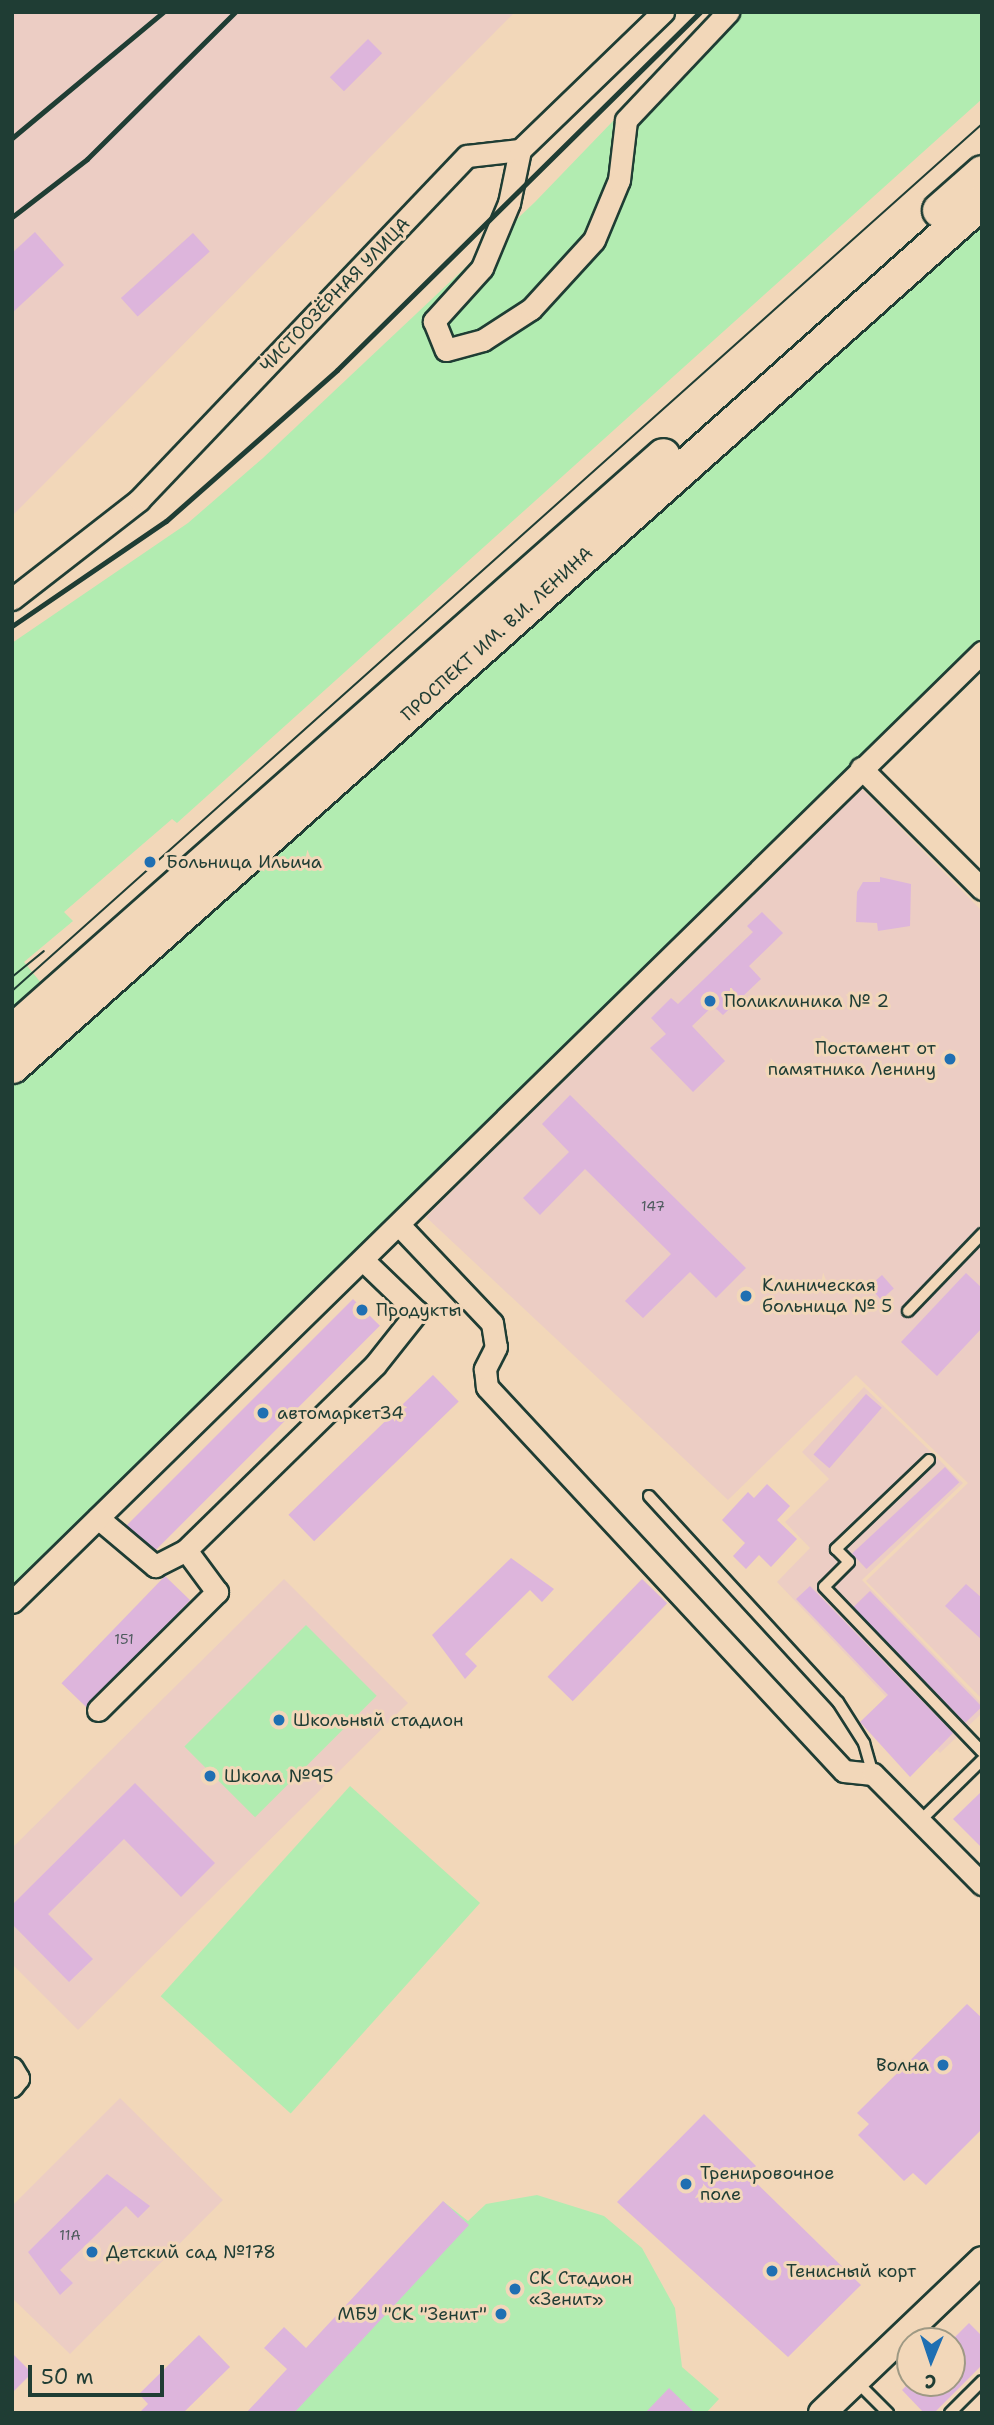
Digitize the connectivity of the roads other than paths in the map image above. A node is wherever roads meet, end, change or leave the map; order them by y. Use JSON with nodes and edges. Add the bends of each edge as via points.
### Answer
{"nodes":[{"id":1,"x":663,"y":12,"type":"edge"},
{"id":2,"x":728,"y":12,"type":"edge"},
{"id":3,"x":520,"y":150,"type":"junction"},
{"id":4,"x":982,"y":172,"type":"edge"},
{"id":5,"x":982,"y":201,"type":"edge"},
{"id":6,"x":12,"y":599,"type":"edge"},
{"id":7,"x":982,"y":652,"type":"edge"},
{"id":8,"x":861,"y":768,"type":"junction"},
{"id":9,"x":982,"y":889,"type":"edge"},
{"id":10,"x":12,"y":1031,"type":"edge"},
{"id":11,"x":12,"y":1066,"type":"edge"},
{"id":12,"x":399,"y":1225,"type":"junction"},
{"id":13,"x":982,"y":1234,"type":"edge"},
{"id":14,"x":363,"y":1260,"type":"junction"},
{"id":15,"x":908,"y":1311,"type":"dead end"},
{"id":16,"x":929,"y":1460,"type":"dead end"},
{"id":17,"x":649,"y":1496,"type":"dead end"},
{"id":18,"x":99,"y":1518,"type":"junction"},
{"id":19,"x":186,"y":1550,"type":"junction"},
{"id":20,"x":12,"y":1602,"type":"edge"},
{"id":21,"x":98,"y":1710,"type":"dead end"},
{"id":22,"x":982,"y":1752,"type":"edge"},
{"id":23,"x":982,"y":1760,"type":"edge"},
{"id":24,"x":873,"y":1774,"type":"junction"},
{"id":25,"x":920,"y":1821,"type":"junction"},
{"id":26,"x":982,"y":1884,"type":"edge"},
{"id":27,"x":12,"y":2068,"type":"edge"},
{"id":28,"x":12,"y":2086,"type":"edge"},
{"id":29,"x":982,"y":2260,"type":"edge"},
{"id":30,"x":855,"y":2380,"type":"junction"},
{"id":31,"x":982,"y":2381,"type":"edge"},
{"id":32,"x":822,"y":2413,"type":"edge"},
{"id":33,"x":888,"y":2413,"type":"edge"},
{"id":34,"x":950,"y":2413,"type":"edge"}],
"edges":[{"from":1,"to":3,"type":"street"},
{"from":2,"to":3,"type":"street","via":[[626,120],[619,180],[594,240],[531,309],[483,340],[446,350],[434,321],[482,268],[509,203]]},
{"from":3,"to":6,"type":"street","name":"ЧИСТООЗЁРНАЯ УЛИЦА","via":[[467,156],[139,500]]},
{"from":4,"to":10,"type":"main road","name":"ПРОСПЕКТ ИМ. В.И. ЛЕНИНА"},
{"from":5,"to":11,"type":"main road","name":"ПРОСПЕКТ ИМ. В.И. ЛЕНИНА"},
{"from":7,"to":8,"type":"street"},
{"from":8,"to":9,"type":"street"},
{"from":8,"to":12,"type":"street"},
{"from":12,"to":14,"type":"street"},
{"from":12,"to":24,"type":"street","via":[[492,1323],[496,1347],[485,1368],[487,1387],[844,1771]]},
{"from":13,"to":15,"type":"lane"},
{"from":14,"to":18,"type":"street"},
{"from":14,"to":19,"type":"street","via":[[417,1312],[375,1365]]},
{"from":16,"to":22,"type":"lane","via":[[836,1549],[849,1562],[824,1587]]},
{"from":17,"to":24,"type":"lane","via":[[838,1702],[864,1743]]},
{"from":18,"to":19,"type":"street","via":[[155,1566]]},
{"from":18,"to":20,"type":"street"},
{"from":19,"to":21,"type":"street","via":[[217,1592]]},
{"from":23,"to":25,"type":"lane"},
{"from":24,"to":25,"type":"street"},
{"from":25,"to":26,"type":"street"},
{"from":27,"to":28,"type":"street","via":[[18,2078]]},
{"from":29,"to":30,"type":"street"},
{"from":30,"to":32,"type":"street"},
{"from":30,"to":33,"type":"lane"},
{"from":31,"to":34,"type":"lane"}]}
